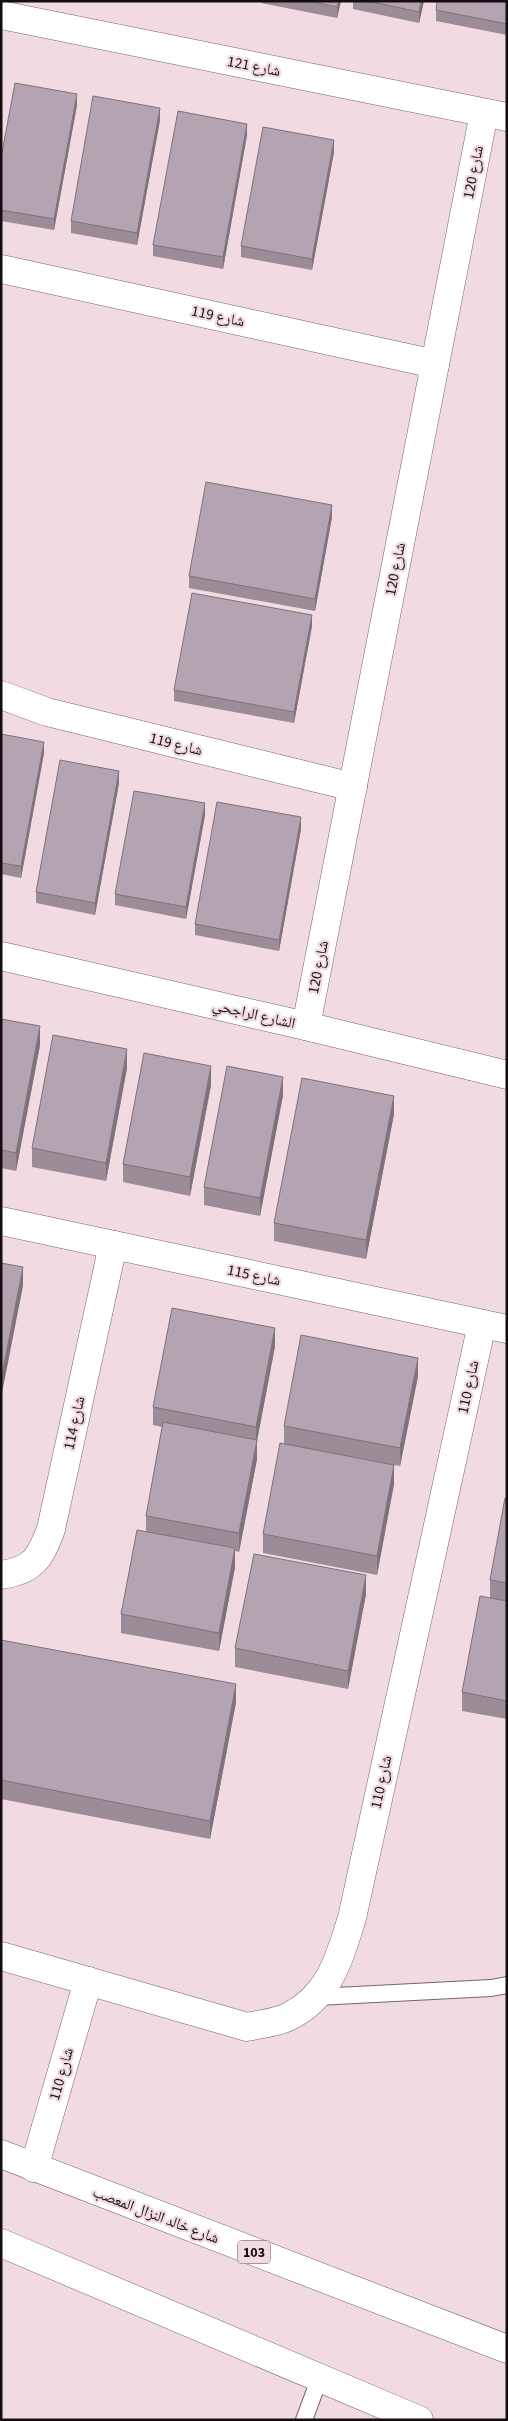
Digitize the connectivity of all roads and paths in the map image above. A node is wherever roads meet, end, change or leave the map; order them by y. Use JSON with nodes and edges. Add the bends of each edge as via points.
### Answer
{"nodes":[{"id":1,"x":1,"y":15,"type":"edge"},
{"id":2,"x":495,"y":115,"type":"edge"},
{"id":3,"x":1,"y":269,"type":"edge"},
{"id":4,"x":435,"y":364,"type":"junction"},
{"id":5,"x":1,"y":695,"type":"edge"},
{"id":6,"x":353,"y":787,"type":"junction"},
{"id":7,"x":1,"y":956,"type":"edge"},
{"id":8,"x":306,"y":1026,"type":"junction"},
{"id":9,"x":507,"y":1076,"type":"edge"},
{"id":10,"x":1,"y":1221,"type":"edge"},
{"id":11,"x":113,"y":1245,"type":"junction"},
{"id":12,"x":494,"y":1327,"type":"edge"},
{"id":13,"x":1,"y":1575,"type":"edge"},
{"id":14,"x":1,"y":1956,"type":"edge"},
{"id":15,"x":88,"y":1981,"type":"junction"},
{"id":16,"x":507,"y":1985,"type":"edge"},
{"id":17,"x":317,"y":1997,"type":"junction"},
{"id":18,"x":1,"y":2154,"type":"edge"},
{"id":19,"x":34,"y":2168,"type":"junction"},
{"id":20,"x":1,"y":2242,"type":"edge"},
{"id":21,"x":507,"y":2349,"type":"edge"},
{"id":22,"x":320,"y":2377,"type":"junction"},
{"id":23,"x":304,"y":2420,"type":"edge"},
{"id":24,"x":419,"y":2420,"type":"edge"}],
"edges":[{"from":1,"to":2,"type":"street","name":"شارع 121"},
{"from":2,"to":4,"type":"street","name":"شارع 120"},
{"from":3,"to":4,"type":"street","name":"شارع 119"},
{"from":4,"to":6,"type":"street","name":"شارع 120"},
{"from":5,"to":6,"type":"street","name":"شارع 119","via":[[47,712]]},
{"from":6,"to":8,"type":"street","name":"شارع 120"},
{"from":7,"to":8,"type":"street","name":"الشارع الراجحي"},
{"from":8,"to":9,"type":"street","name":"الشارع الراجحي"},
{"from":10,"to":11,"type":"street","name":"شارع 115"},
{"from":11,"to":12,"type":"street","name":"شارع 115"},
{"from":11,"to":13,"type":"street","name":"114 شارع","via":[[51,1529],[41,1555],[20,1572]]},
{"from":12,"to":17,"type":"street","name":"شارع 110","via":[[352,1918],[336,1967]]},
{"from":14,"to":15,"type":"street","name":"شارع 110"},
{"from":15,"to":17,"type":"street","name":"شارع 110","via":[[247,2027],[287,2018]]},
{"from":15,"to":19,"type":"street","name":"شارع 110"},
{"from":16,"to":17,"type":"lane"},
{"from":18,"to":19,"type":"street","name":"شارع خالد النزال المعصب","number":"103"},
{"from":19,"to":21,"type":"street","name":"شارع خالد النزال المعصب","number":"103"},
{"from":20,"to":22,"type":"street"},
{"from":22,"to":23,"type":"lane"},
{"from":22,"to":24,"type":"street"}]}
